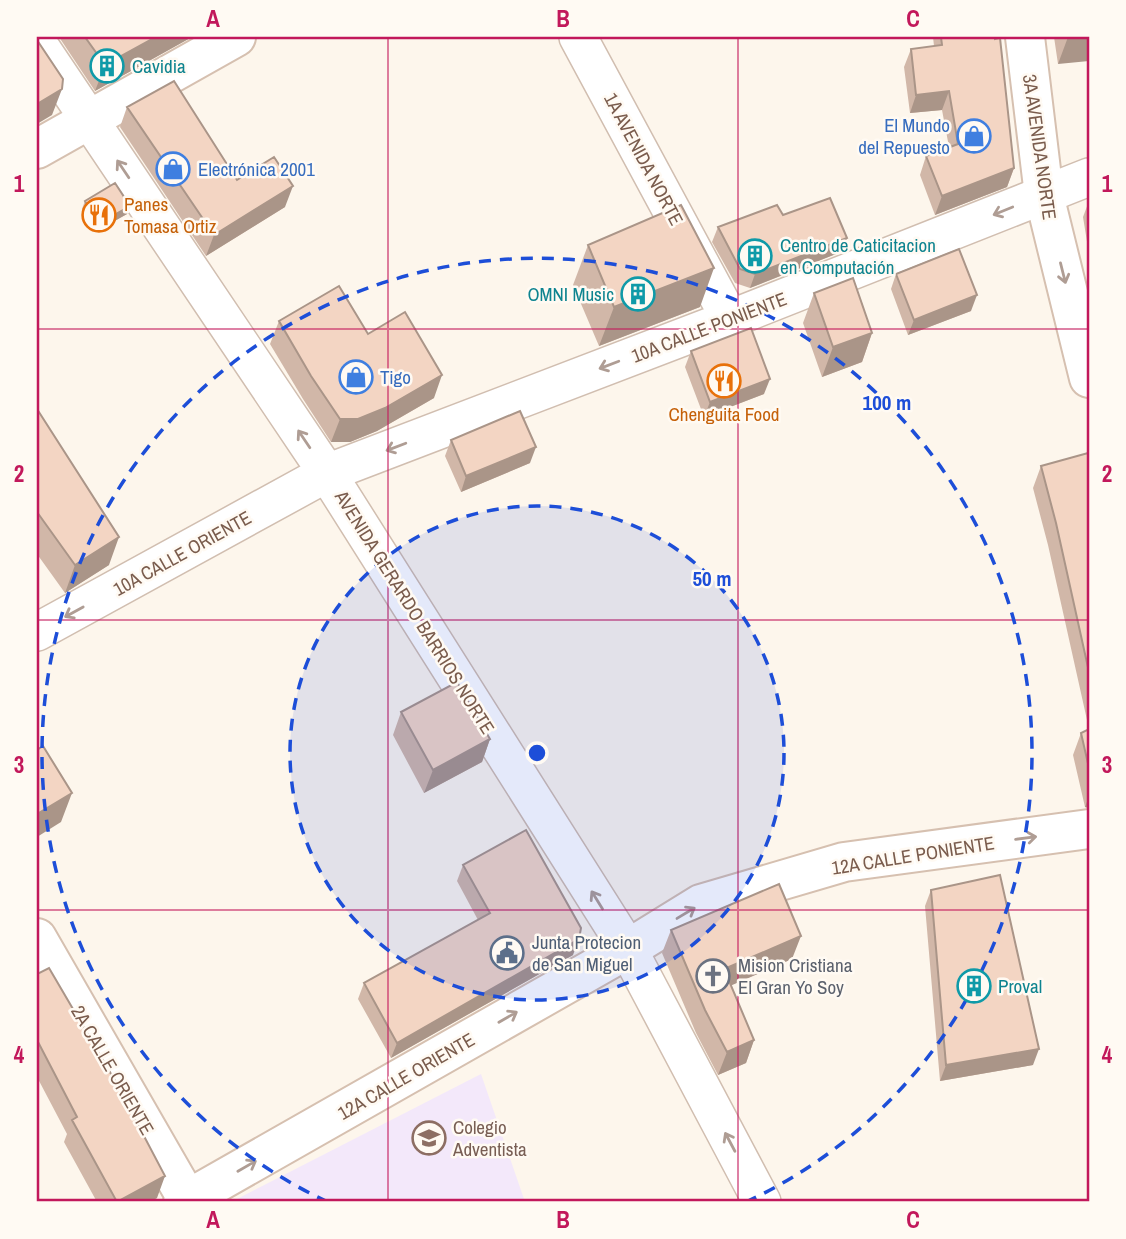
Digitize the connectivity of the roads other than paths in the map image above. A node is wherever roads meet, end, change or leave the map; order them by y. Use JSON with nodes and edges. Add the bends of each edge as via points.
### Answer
{"nodes":[{"id":1,"x":236,"y":37,"type":"edge"},
{"id":2,"x":578,"y":37,"type":"edge"},
{"id":3,"x":1025,"y":37,"type":"edge"},
{"id":4,"x":37,"y":42,"type":"edge"},
{"id":5,"x":89,"y":118,"type":"junction"},
{"id":6,"x":37,"y":149,"type":"edge"},
{"id":7,"x":1089,"y":177,"type":"edge"},
{"id":8,"x":1044,"y":195,"type":"junction"},
{"id":9,"x":730,"y":319,"type":"junction"},
{"id":10,"x":1089,"y":378,"type":"edge"},
{"id":11,"x":327,"y":473,"type":"junction"},
{"id":12,"x":37,"y":632,"type":"edge"},
{"id":13,"x":1089,"y":829,"type":"edge"},
{"id":14,"x":37,"y":938,"type":"edge"},
{"id":15,"x":628,"y":949,"type":"junction"},
{"id":16,"x":186,"y":1201,"type":"edge"},
{"id":17,"x":762,"y":1202,"type":"edge"}],
"edges":[{"from":1,"to":5,"type":"street"},
{"from":2,"to":9,"type":"street","name":"1A AVENIDA NORTE"},
{"from":3,"to":8,"type":"street","name":"3A AVENIDA NORTE"},
{"from":4,"to":5,"type":"street","name":"AVENIDA GERARDO BARRIOS NORTE"},
{"from":5,"to":6,"type":"street"},
{"from":11,"to":5,"type":"street","name":"AVENIDA GERARDO BARRIOS NORTE","one_way":true},
{"from":7,"to":8,"type":"street","name":"10A CALLE PONIENTE"},
{"from":8,"to":9,"type":"street","name":"10A CALLE PONIENTE","one_way":true},
{"from":8,"to":10,"type":"street","name":"3A AVENIDA NORTE","one_way":true},
{"from":9,"to":11,"type":"street","name":"10A CALLE PONIENTE","one_way":true},
{"from":11,"to":12,"type":"street","name":"10A CALLE ORIENTE","one_way":true},
{"from":15,"to":11,"type":"street","name":"AVENIDA GERARDO BARRIOS NORTE","one_way":true},
{"from":15,"to":13,"type":"street","name":"12A CALLE PONIENTE","one_way":true,"via":[[701,904],[844,862]]},
{"from":14,"to":16,"type":"street","name":"2A CALLE ORIENTE"},
{"from":16,"to":15,"type":"street","name":"12A CALLE ORIENTE","one_way":true},
{"from":17,"to":15,"type":"street","name":"AVENIDA GERARDO BARRIOS NORTE","one_way":true}]}
